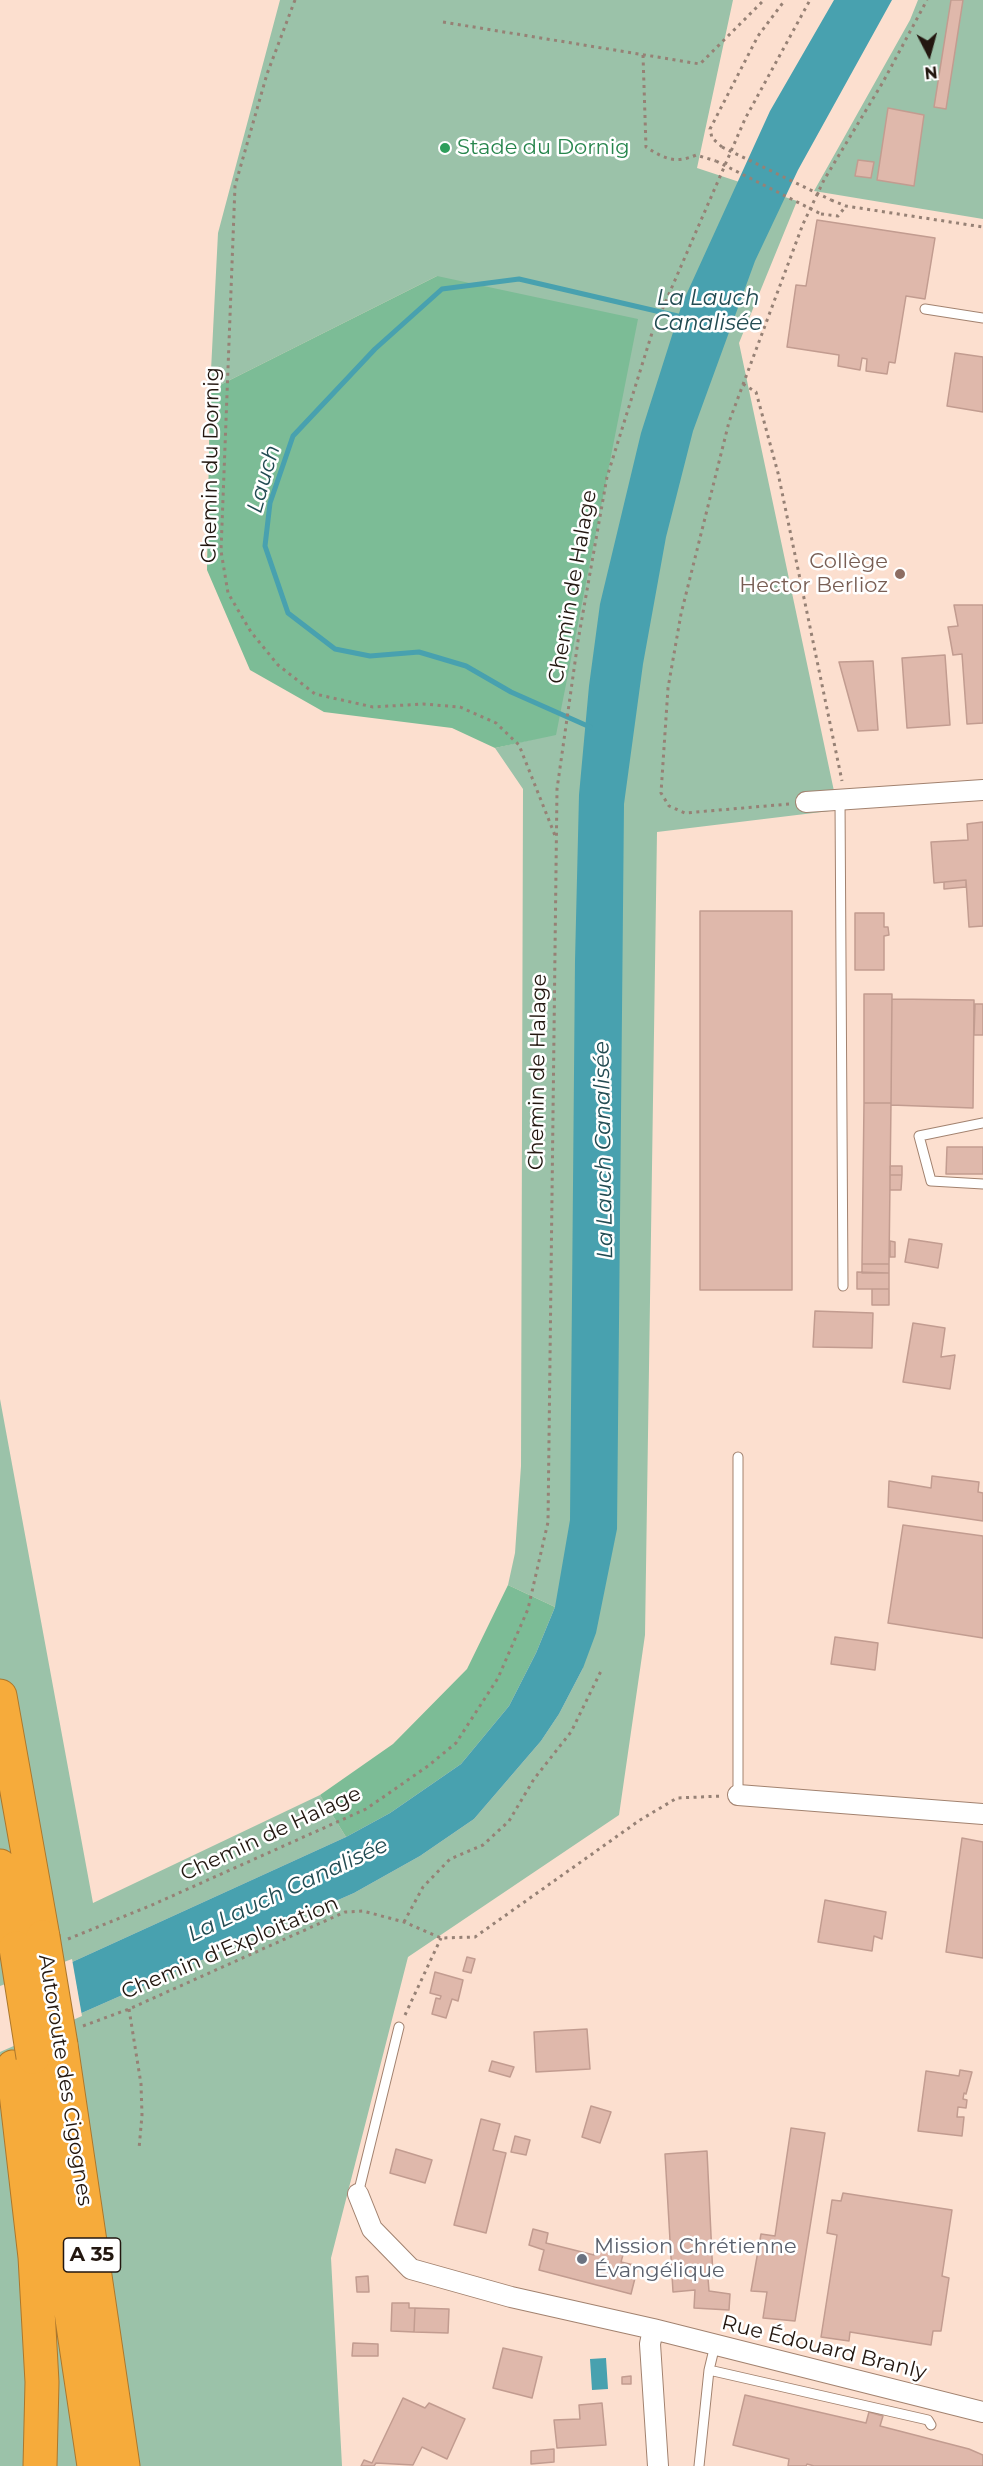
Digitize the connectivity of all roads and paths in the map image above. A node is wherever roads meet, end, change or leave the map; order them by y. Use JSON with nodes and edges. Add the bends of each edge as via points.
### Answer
{"nodes":[{"id":1,"x":295,"y":0,"type":"edge"},
{"id":2,"x":764,"y":0,"type":"edge"},
{"id":3,"x":785,"y":0,"type":"edge"},
{"id":4,"x":810,"y":0,"type":"edge"},
{"id":5,"x":927,"y":0,"type":"edge"},
{"id":6,"x":443,"y":22,"type":"dead end"},
{"id":7,"x":642,"y":55,"type":"junction"},
{"id":8,"x":846,"y":206,"type":"junction"},
{"id":9,"x":983,"y":227,"type":"edge"},
{"id":10,"x":925,"y":309,"type":"dead end"},
{"id":11,"x":983,"y":318,"type":"edge"},
{"id":12,"x":743,"y":384,"type":"junction"},
{"id":13,"x":983,"y":790,"type":"edge"},
{"id":14,"x":844,"y":800,"type":"junction"},
{"id":15,"x":806,"y":802,"type":"joint"},
{"id":16,"x":556,"y":840,"type":"junction"},
{"id":17,"x":983,"y":1123,"type":"edge"},
{"id":18,"x":983,"y":1184,"type":"edge"},
{"id":19,"x":843,"y":1286,"type":"dead end"},
{"id":20,"x":738,"y":1457,"type":"dead end"},
{"id":21,"x":602,"y":1669,"type":"dead end"},
{"id":22,"x":0,"y":1696,"type":"edge"},
{"id":23,"x":738,"y":1795,"type":"junction"},
{"id":24,"x":983,"y":1814,"type":"edge"},
{"id":25,"x":0,"y":1866,"type":"edge"},
{"id":26,"x":404,"y":1922,"type":"junction"},
{"id":27,"x":76,"y":1936,"type":"dead end"},
{"id":28,"x":441,"y":1938,"type":"junction"},
{"id":29,"x":20,"y":1951,"type":"edge"},
{"id":30,"x":129,"y":2009,"type":"junction"},
{"id":31,"x":399,"y":2027,"type":"joint"},
{"id":32,"x":46,"y":2049,"type":"junction"},
{"id":33,"x":139,"y":2149,"type":"dead end"},
{"id":34,"x":358,"y":2194,"type":"joint"},
{"id":35,"x":653,"y":2330,"type":"junction"},
{"id":36,"x":715,"y":2345,"type":"junction"},
{"id":37,"x":709,"y":2370,"type":"junction"},
{"id":38,"x":983,"y":2412,"type":"edge"},
{"id":39,"x":931,"y":2425,"type":"dead end"},
{"id":40,"x":40,"y":2466,"type":"edge"},
{"id":41,"x":94,"y":2466,"type":"edge"},
{"id":42,"x":123,"y":2466,"type":"edge"},
{"id":43,"x":658,"y":2466,"type":"edge"},
{"id":44,"x":699,"y":2466,"type":"edge"}],
"edges":[{"from":1,"to":16,"type":"path","name":"Chemin du Dornig","via":[[267,74],[235,186],[221,551],[228,593],[251,632],[278,665],[315,694],[373,707],[460,707],[496,723],[519,745]]},
{"from":2,"to":7,"type":"path","via":[[700,64]]},
{"from":3,"to":8,"type":"path","bridge":true,"via":[[758,36],[710,129],[712,138],[722,147]]},
{"from":4,"to":16,"type":"path","name":"Chemin de Halage","via":[[745,118],[652,333],[607,477],[572,682],[557,789]]},
{"from":5,"to":12,"type":"path","via":[[824,180],[803,224]]},
{"from":6,"to":7,"type":"path"},
{"from":7,"to":8,"type":"path","bridge":true,"via":[[646,147],[663,158],[683,161],[696,155],[716,161],[821,214],[838,216]]},
{"from":8,"to":9,"type":"path"},
{"from":10,"to":11,"type":"lane"},
{"from":12,"to":14,"type":"path","via":[[756,392],[778,473]]},
{"from":12,"to":15,"type":"path","via":[[729,422],[681,614],[668,688],[661,793],[669,806],[685,813]]},
{"from":13,"to":14,"type":"street"},
{"from":14,"to":15,"type":"street"},
{"from":14,"to":19,"type":"lane"},
{"from":16,"to":27,"type":"path","name":"Chemin de Halage","via":[[549,1522],[528,1609],[507,1659],[456,1743],[366,1809]]},
{"from":17,"to":18,"type":"lane","via":[[919,1136],[931,1181]]},
{"from":20,"to":23,"type":"lane"},
{"from":21,"to":26,"type":"path","via":[[571,1732],[534,1779],[508,1821],[483,1845],[450,1859],[423,1887]]},
{"from":22,"to":29,"type":"highway","name":"Autoroute des Cigognes","number":"A 35"},
{"from":23,"to":24,"type":"street"},
{"from":23,"to":28,"type":"path","via":[[677,1798],[476,1937]]},
{"from":25,"to":29,"type":"highway","name":"Autoroute des Cigognes","number":"A 35"},
{"from":26,"to":28,"type":"path","name":"Chemin d'Exploitation"},
{"from":26,"to":30,"type":"path","name":"Chemin d'Exploitation","via":[[363,1911],[345,1912]]},
{"from":28,"to":31,"type":"path"},
{"from":29,"to":32,"type":"highway","name":"Autoroute des Cigognes","number":"A 35","bridge":true},
{"from":29,"to":32,"type":"highway"},
{"from":30,"to":32,"type":"path","name":"Chemin d'Exploitation"},
{"from":30,"to":33,"type":"path","via":[[141,2084]]},
{"from":31,"to":34,"type":"lane","name":"Rue Édouard Branly"},
{"from":32,"to":40,"type":"highway","via":[[35,2257],[42,2382]]},
{"from":32,"to":41,"type":"highway","name":"Autoroute des Cigognes","number":"A 35"},
{"from":32,"to":42,"type":"highway","name":"Autoroute des Cigognes","number":"A 35"},
{"from":34,"to":35,"type":"street","name":"Rue Édouard Branly","via":[[372,2229],[411,2269]]},
{"from":35,"to":36,"type":"street","name":"Rue Édouard Branly"},
{"from":35,"to":43,"type":"street","via":[[650,2344]]},
{"from":36,"to":37,"type":"lane"},
{"from":36,"to":38,"type":"street","name":"Rue Édouard Branly"},
{"from":37,"to":39,"type":"lane","via":[[928,2420]]},
{"from":37,"to":44,"type":"lane"}]}
